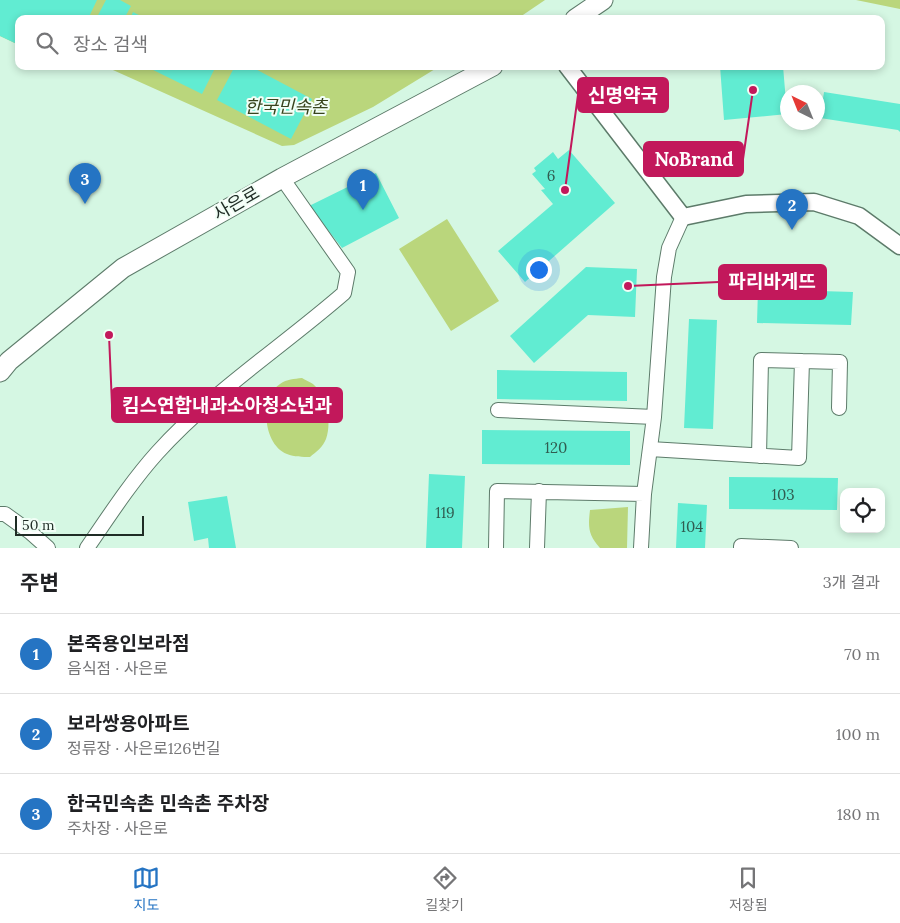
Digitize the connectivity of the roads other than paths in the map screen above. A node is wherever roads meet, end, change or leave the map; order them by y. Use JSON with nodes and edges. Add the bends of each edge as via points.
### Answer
{"nodes":[{"id":1,"x":603,"y":0,"type":"edge"},
{"id":2,"x":581,"y":15,"type":"edge"},
{"id":3,"x":485,"y":70,"type":"edge"},
{"id":4,"x":570,"y":70,"type":"edge"},
{"id":5,"x":282,"y":178,"type":"junction"},
{"id":6,"x":682,"y":217,"type":"junction"},
{"id":7,"x":900,"y":246,"type":"edge"},
{"id":8,"x":802,"y":361,"type":"junction"},
{"id":9,"x":0,"y":372,"type":"edge"},
{"id":10,"x":839,"y":408,"type":"dead end"},
{"id":11,"x":498,"y":410,"type":"dead end"},
{"id":12,"x":654,"y":417,"type":"junction"},
{"id":13,"x":650,"y":449,"type":"junction"},
{"id":14,"x":759,"y":456,"type":"junction"},
{"id":15,"x":539,"y":491,"type":"junction"},
{"id":16,"x":644,"y":494,"type":"junction"},
{"id":17,"x":0,"y":514,"type":"edge"},
{"id":18,"x":48,"y":548,"type":"edge"},
{"id":19,"x":87,"y":548,"type":"edge"},
{"id":20,"x":496,"y":548,"type":"edge"},
{"id":21,"x":537,"y":548,"type":"edge"},
{"id":22,"x":641,"y":548,"type":"edge"},
{"id":23,"x":741,"y":548,"type":"edge"},
{"id":24,"x":791,"y":548,"type":"edge"}],
"edges":[{"from":1,"to":2,"type":"main road"},
{"from":3,"to":5,"type":"main road","name":"사은로"},
{"from":4,"to":6,"type":"street"},
{"from":5,"to":9,"type":"main road","name":"사은로","via":[[123,268]]},
{"from":5,"to":19,"type":"street","via":[[348,272],[344,293],[220,392],[157,453]]},
{"from":6,"to":7,"type":"street","via":[[746,204],[814,202],[859,216]]},
{"from":6,"to":12,"type":"street","via":[[669,248],[664,277]]},
{"from":8,"to":10,"type":"street","via":[[840,362]]},
{"from":8,"to":14,"type":"street","via":[[761,360]]},
{"from":8,"to":14,"type":"street","via":[[800,458]]},
{"from":11,"to":12,"type":"street"},
{"from":12,"to":13,"type":"street"},
{"from":13,"to":14,"type":"street"},
{"from":13,"to":16,"type":"street"},
{"from":15,"to":16,"type":"street"},
{"from":15,"to":20,"type":"street","via":[[498,491]]},
{"from":15,"to":21,"type":"street"},
{"from":16,"to":22,"type":"street"},
{"from":17,"to":18,"type":"street","via":[[5,514]]},
{"from":23,"to":24,"type":"street"}]}
